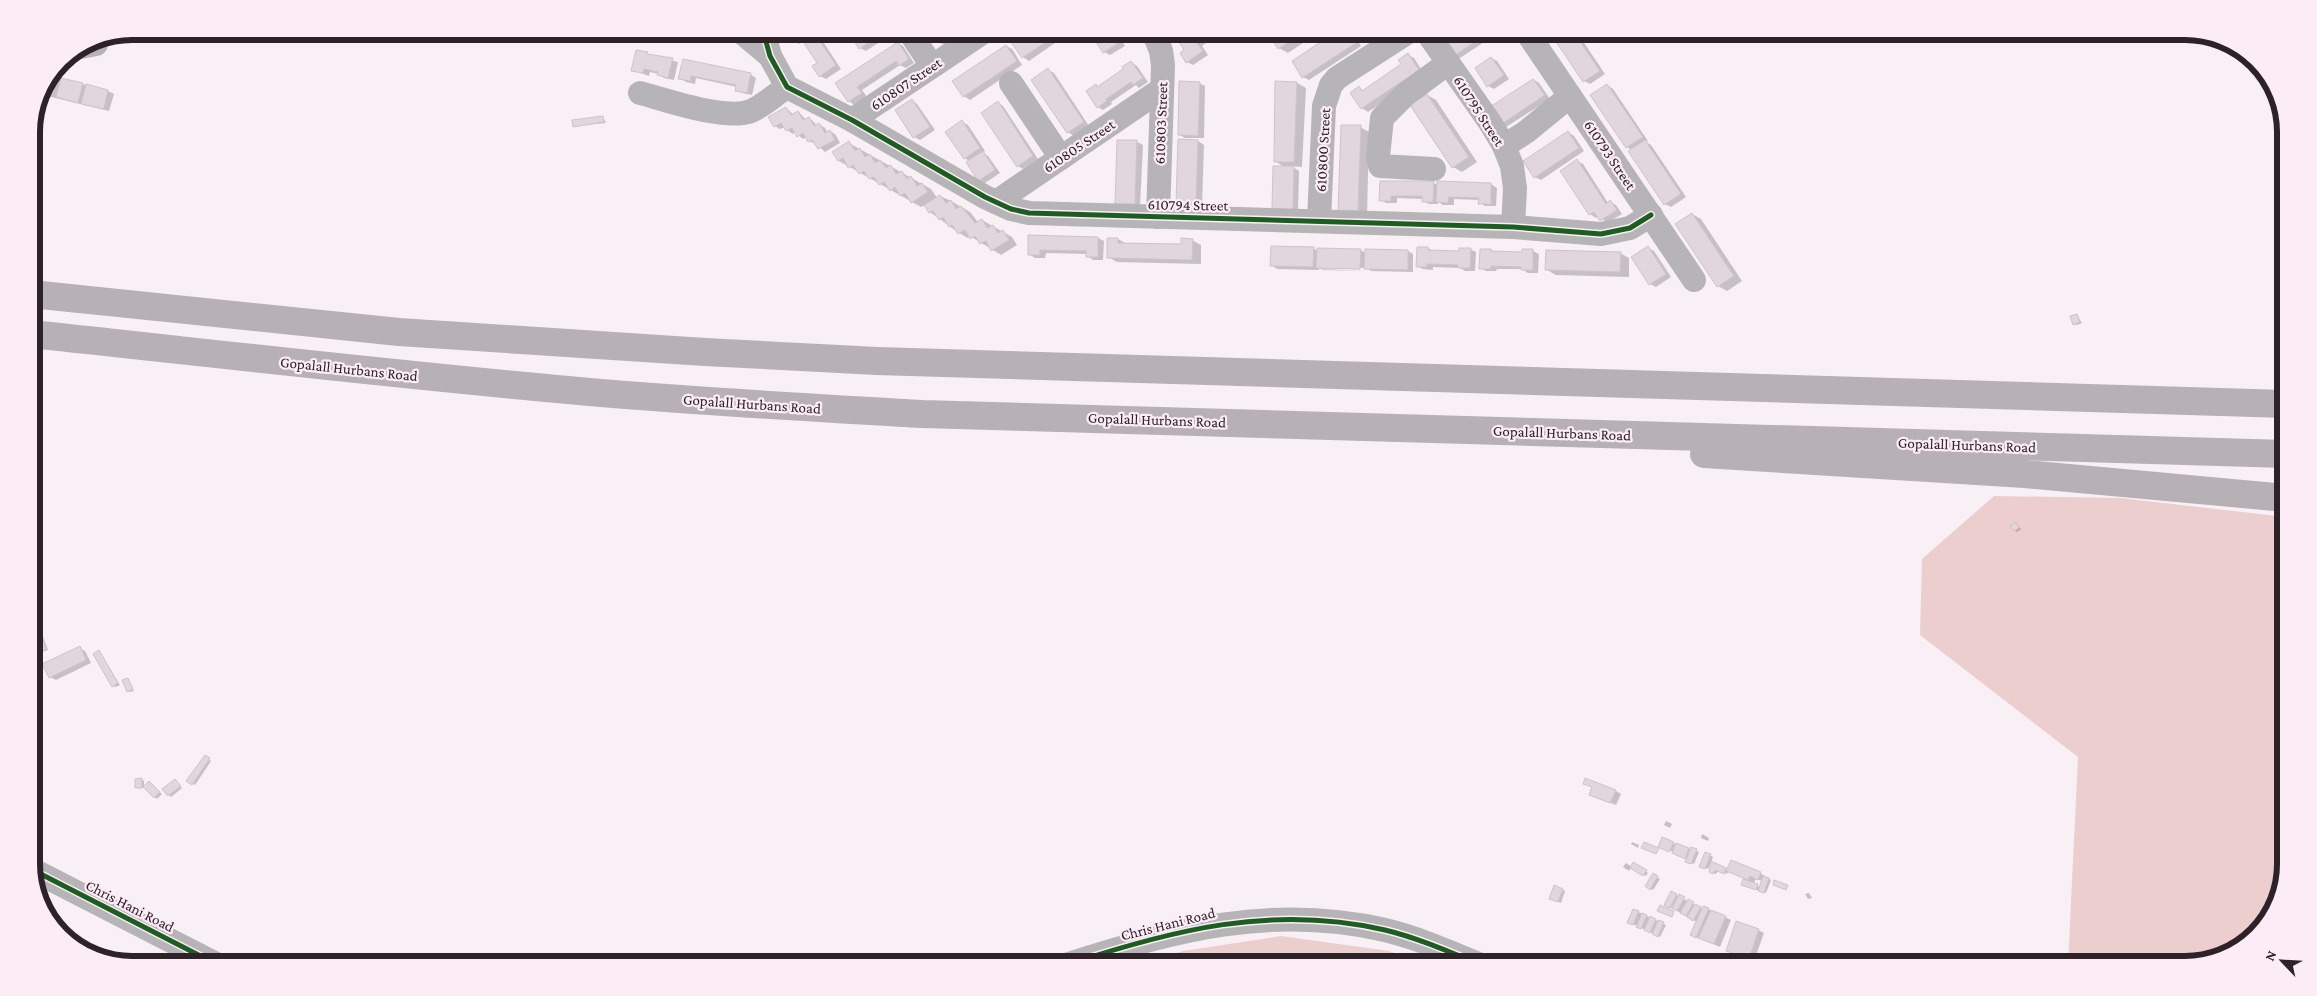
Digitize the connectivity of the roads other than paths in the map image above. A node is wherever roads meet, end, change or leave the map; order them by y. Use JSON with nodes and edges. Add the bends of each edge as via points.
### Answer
{"nodes":[{"id":1,"x":751,"y":40,"type":"edge"},
{"id":2,"x":766,"y":40,"type":"edge"},
{"id":3,"x":915,"y":40,"type":"edge"},
{"id":4,"x":971,"y":40,"type":"edge"},
{"id":5,"x":1157,"y":40,"type":"edge"},
{"id":6,"x":1396,"y":40,"type":"edge"},
{"id":7,"x":1432,"y":40,"type":"edge"},
{"id":8,"x":1532,"y":40,"type":"edge"},
{"id":9,"x":770,"y":56,"type":"junction"},
{"id":10,"x":1448,"y":63,"type":"junction"},
{"id":11,"x":932,"y":66,"type":"junction"},
{"id":12,"x":1011,"y":83,"type":"dead end"},
{"id":13,"x":787,"y":87,"type":"junction"},
{"id":14,"x":1162,"y":89,"type":"junction"},
{"id":15,"x":640,"y":94,"type":"dead end"},
{"id":16,"x":1570,"y":96,"type":"junction"},
{"id":17,"x":852,"y":120,"type":"junction"},
{"id":18,"x":1504,"y":146,"type":"junction"},
{"id":19,"x":1061,"y":158,"type":"junction"},
{"id":20,"x":1434,"y":170,"type":"dead end"},
{"id":21,"x":996,"y":202,"type":"junction"},
{"id":22,"x":1650,"y":215,"type":"junction"},
{"id":23,"x":1158,"y":217,"type":"junction"},
{"id":24,"x":1319,"y":221,"type":"junction"},
{"id":25,"x":1513,"y":227,"type":"junction"},
{"id":26,"x":1694,"y":280,"type":"dead end"},
{"id":27,"x":40,"y":295,"type":"edge"},
{"id":28,"x":40,"y":335,"type":"edge"},
{"id":29,"x":2277,"y":404,"type":"edge"},
{"id":30,"x":1580,"y":434,"type":"junction"},
{"id":31,"x":2277,"y":454,"type":"edge"},
{"id":32,"x":2277,"y":497,"type":"edge"},
{"id":33,"x":41,"y":873,"type":"edge"},
{"id":34,"x":201,"y":956,"type":"edge"},
{"id":35,"x":1098,"y":956,"type":"edge"},
{"id":36,"x":1460,"y":956,"type":"edge"}],
"edges":[{"from":1,"to":9,"type":"street"},
{"from":2,"to":9,"type":"street"},
{"from":3,"to":11,"type":"street"},
{"from":4,"to":11,"type":"street","name":"610807 Street"},
{"from":5,"to":14,"type":"street","name":"610803 Street","via":[[1161,50]]},
{"from":6,"to":24,"type":"street","name":"610800 Street","via":[[1331,85],[1324,106]]},
{"from":7,"to":10,"type":"street","name":"610795 Street"},
{"from":8,"to":16,"type":"street","name":"610793 Street"},
{"from":9,"to":13,"type":"street"},
{"from":10,"to":18,"type":"street","name":"610795 Street"},
{"from":10,"to":20,"type":"street","via":[[1406,94],[1382,118],[1380,166]]},
{"from":11,"to":17,"type":"street","name":"610807 Street"},
{"from":12,"to":19,"type":"street"},
{"from":13,"to":15,"type":"street","via":[[751,111],[735,114]]},
{"from":13,"to":17,"type":"street","name":"610794 Street"},
{"from":14,"to":19,"type":"street","name":"610805 Street"},
{"from":14,"to":23,"type":"street","name":"610803 Street"},
{"from":16,"to":18,"type":"street"},
{"from":16,"to":22,"type":"street","name":"610793 Street"},
{"from":17,"to":21,"type":"street","name":"610794 Street"},
{"from":18,"to":25,"type":"street","name":"610795 Street","via":[[1512,166],[1515,188]]},
{"from":19,"to":21,"type":"street","name":"610805 Street"},
{"from":21,"to":23,"type":"street","name":"610794 Street","via":[[1029,213]]},
{"from":22,"to":25,"type":"street","name":"610794 Street","via":[[1630,228],[1601,234]]},
{"from":22,"to":26,"type":"street","name":"610793 Street"},
{"from":23,"to":24,"type":"street","name":"610794 Street"},
{"from":24,"to":25,"type":"street","name":"610794 Street"},
{"from":27,"to":29,"type":"highway","via":[[399,332],[876,361]]},
{"from":28,"to":30,"type":"highway","name":"Gopalall Hurbans Road","via":[[395,374],[778,406],[922,414]]},
{"from":30,"to":31,"type":"highway","name":"Gopalall Hurbans Road"},
{"from":30,"to":32,"type":"highway","via":[[1626,447],[1723,456],[2025,474]]},
{"from":33,"to":34,"type":"street","name":"Chris Hani Road"},
{"from":35,"to":36,"type":"street","name":"Chris Hani Road","via":[[1230,922],[1284,920],[1386,930]]}]}
